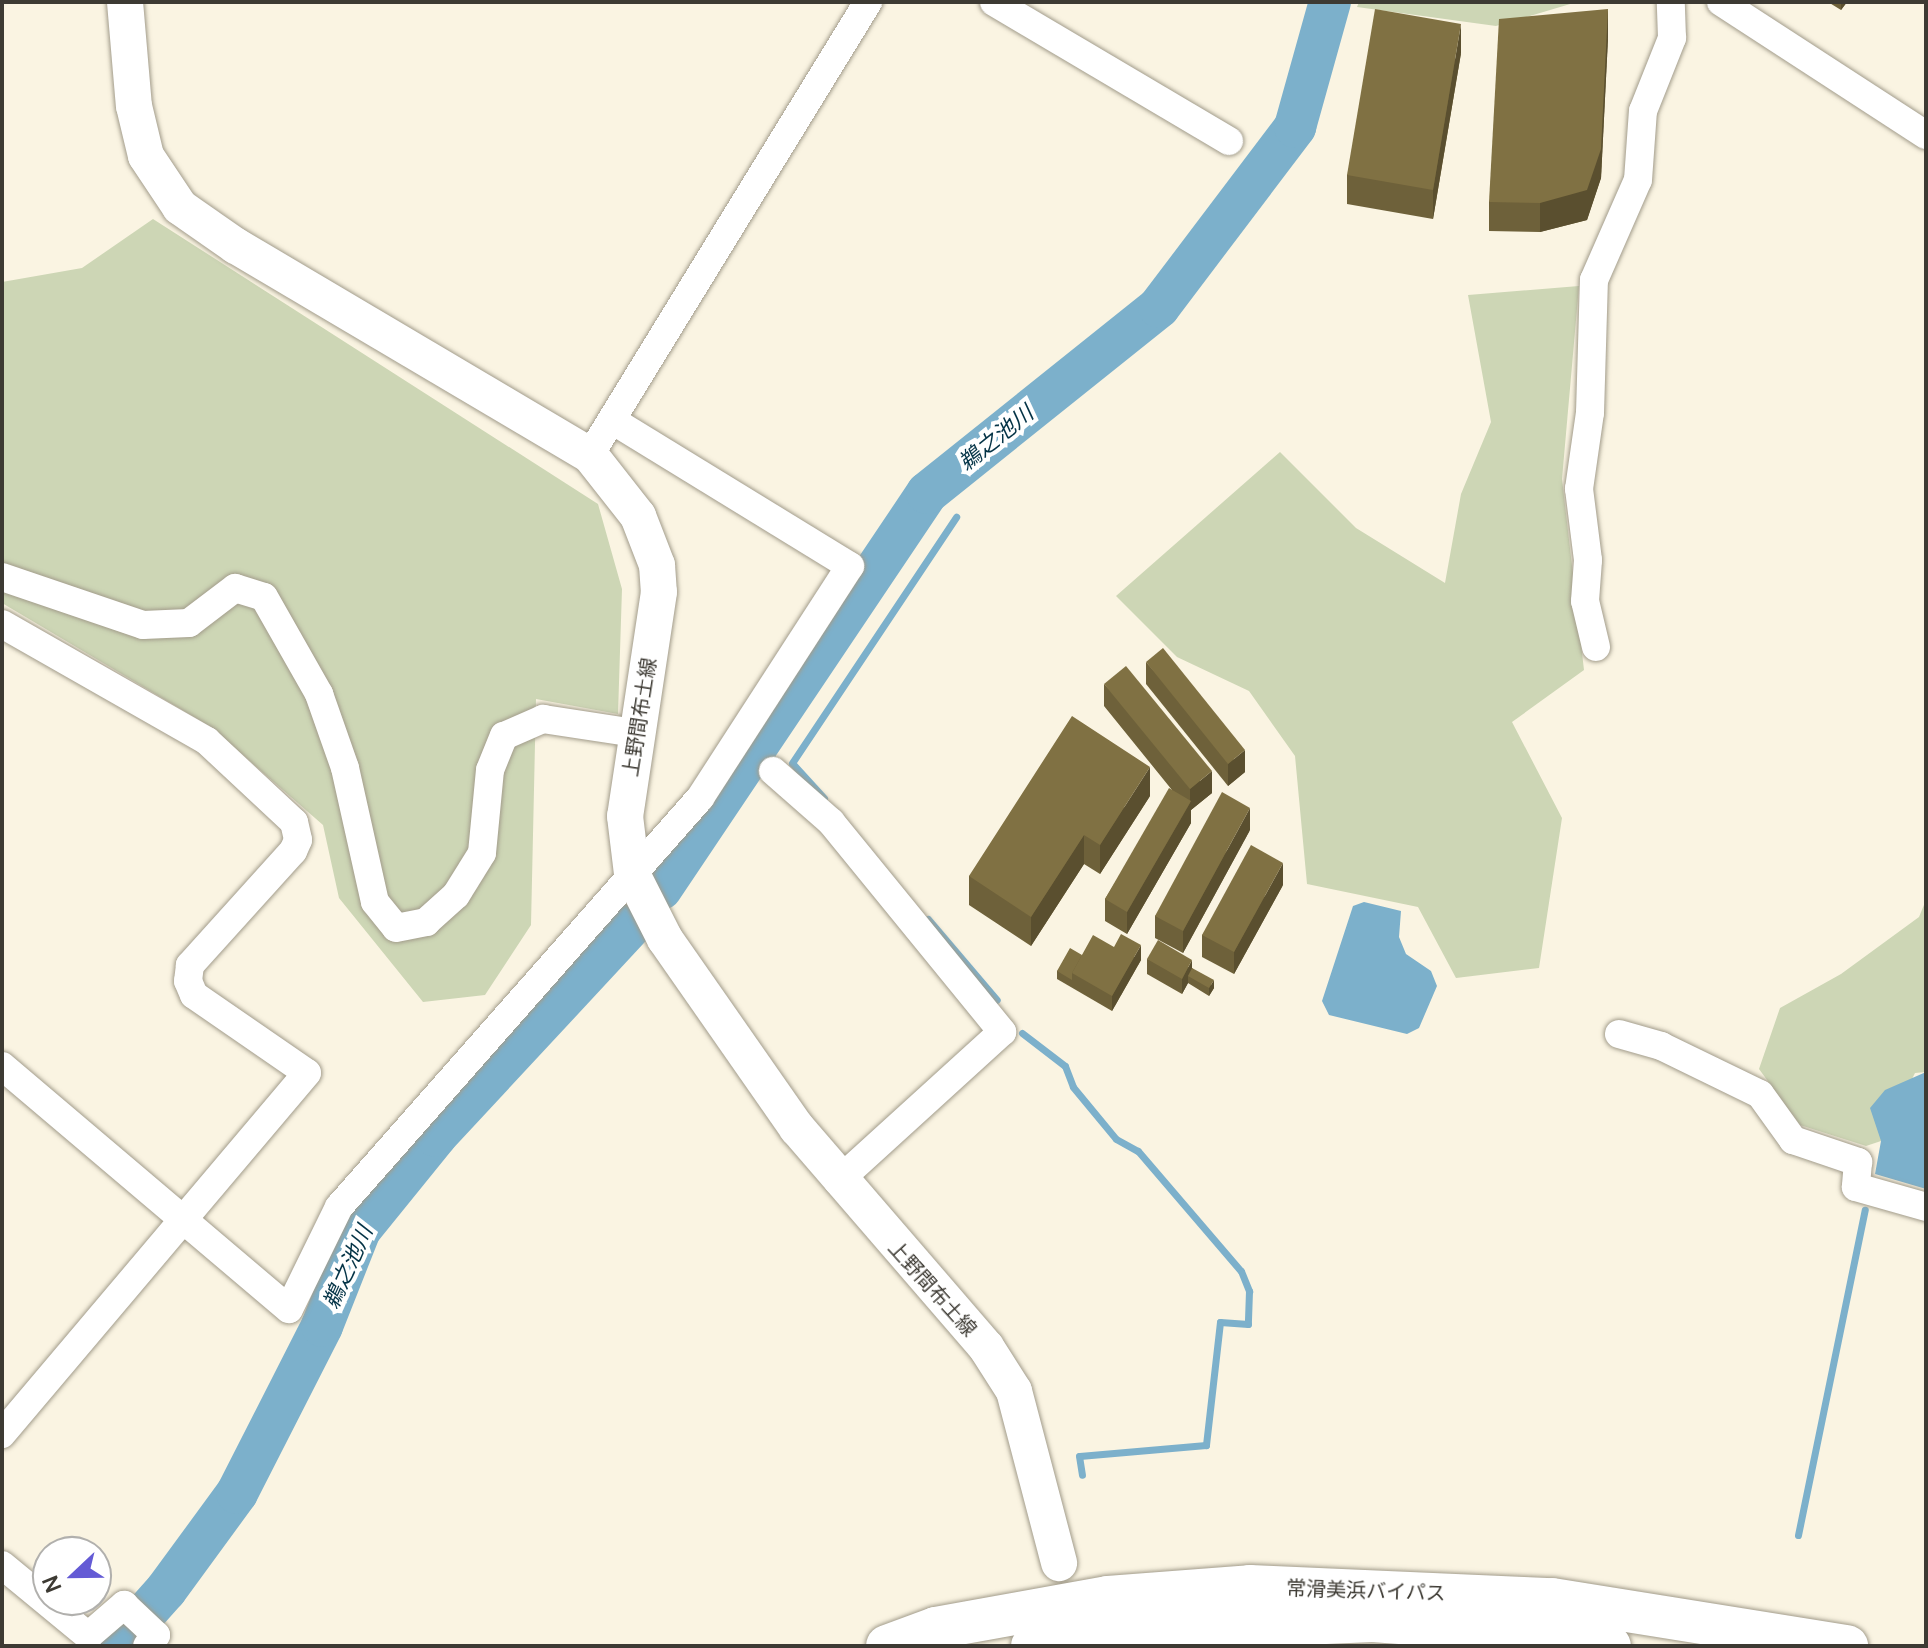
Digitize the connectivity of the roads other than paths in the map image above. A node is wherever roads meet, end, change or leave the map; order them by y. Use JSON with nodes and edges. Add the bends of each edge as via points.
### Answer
{"nodes":[{"id":1,"x":125,"y":2,"type":"edge"},
{"id":2,"x":868,"y":2,"type":"edge"},
{"id":3,"x":994,"y":2,"type":"edge"},
{"id":4,"x":1671,"y":2,"type":"edge"},
{"id":5,"x":1721,"y":2,"type":"edge"},
{"id":6,"x":1926,"y":135,"type":"edge"},
{"id":7,"x":1229,"y":141,"type":"dead end"},
{"id":8,"x":612,"y":420,"type":"junction"},
{"id":9,"x":590,"y":455,"type":"junction"},
{"id":10,"x":2,"y":577,"type":"edge"},
{"id":11,"x":2,"y":624,"type":"edge"},
{"id":12,"x":1596,"y":647,"type":"dead end"},
{"id":13,"x":634,"y":733,"type":"junction"},
{"id":14,"x":773,"y":771,"type":"dead end"},
{"id":15,"x":632,"y":874,"type":"junction"},
{"id":16,"x":1619,"y":1034,"type":"dead end"},
{"id":17,"x":2,"y":1066,"type":"edge"},
{"id":18,"x":838,"y":1181,"type":"junction"},
{"id":19,"x":1926,"y":1207,"type":"edge"},
{"id":20,"x":184,"y":1223,"type":"junction"},
{"id":21,"x":2,"y":1434,"type":"edge"},
{"id":22,"x":1059,"y":1563,"type":"dead end"},
{"id":23,"x":2,"y":1565,"type":"edge"},
{"id":24,"x":151,"y":1641,"type":"edge"},
{"id":25,"x":887,"y":1646,"type":"edge"},
{"id":26,"x":1032,"y":1646,"type":"edge"},
{"id":27,"x":1610,"y":1646,"type":"edge"},
{"id":28,"x":1847,"y":1646,"type":"edge"}],
"edges":[{"from":1,"to":9,"type":"main road","name":"上野間布土線","via":[[134,106],[146,156],[180,207],[236,246]]},
{"from":2,"to":8,"type":"street"},
{"from":3,"to":7,"type":"street"},
{"from":4,"to":12,"type":"street","via":[[1670,48],[1643,111],[1638,180],[1594,280],[1590,413],[1579,489],[1588,560],[1585,601]]},
{"from":5,"to":6,"type":"street"},
{"from":8,"to":9,"type":"street"},
{"from":8,"to":15,"type":"street","via":[[850,566],[700,798]]},
{"from":9,"to":13,"type":"main road","name":"上野間布土線","via":[[638,516],[657,565],[659,592]]},
{"from":10,"to":13,"type":"street","via":[[143,625],[189,623],[235,588],[264,597],[319,694],[345,768],[375,902],[396,928],[426,922],[456,895],[482,853],[490,770],[504,736],[543,719]]},
{"from":11,"to":20,"type":"street","via":[[207,741],[298,831],[293,851],[190,965],[188,981],[194,995],[307,1073]]},
{"from":13,"to":15,"type":"main road","name":"上野間布土線","via":[[625,816]]},
{"from":14,"to":18,"type":"street","via":[[831,822],[1002,1032]]},
{"from":15,"to":18,"type":"main road","name":"上野間布土線","via":[[665,939]]},
{"from":15,"to":20,"type":"street","via":[[339,1207],[289,1309]]},
{"from":16,"to":19,"type":"street","via":[[1661,1046],[1760,1094],[1793,1140],[1858,1162],[1856,1187]]},
{"from":17,"to":20,"type":"street"},
{"from":18,"to":22,"type":"main road","name":"上野間布土線","via":[[986,1347],[1014,1391]]},
{"from":20,"to":21,"type":"street"},
{"from":23,"to":24,"type":"street","via":[[88,1636],[124,1605]]},
{"from":25,"to":28,"type":"highway","name":"常滑美浜バイパス","via":[[936,1628],[1108,1597],[1250,1586],[1552,1599]]},
{"from":26,"to":27,"type":"highway","name":"常滑美浜バイパス","via":[[1113,1632],[1373,1621],[1534,1633]]}]}
